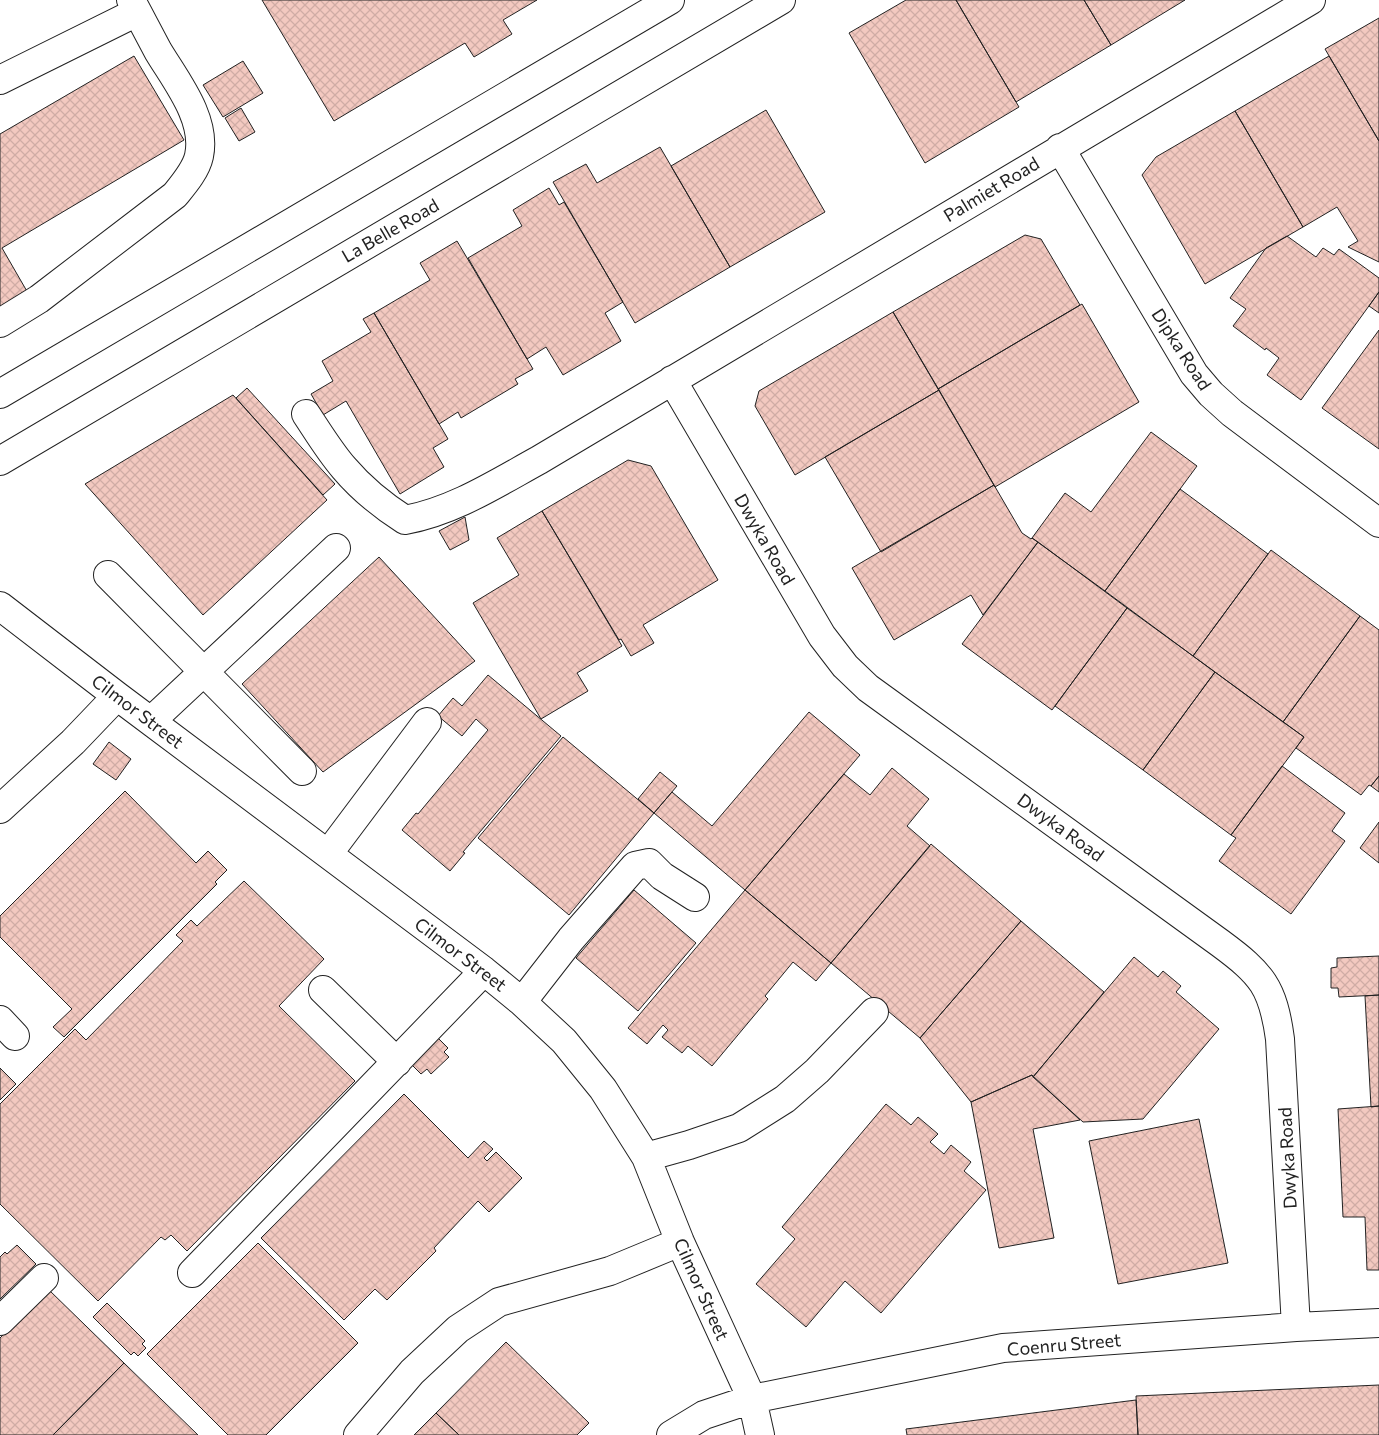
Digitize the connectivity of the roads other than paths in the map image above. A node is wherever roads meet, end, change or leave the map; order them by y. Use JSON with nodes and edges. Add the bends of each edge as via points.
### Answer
{"nodes":[{"id":1,"x":670,"y":0,"type":"edge"},
{"id":2,"x":781,"y":0,"type":"edge"},
{"id":3,"x":1311,"y":0,"type":"edge"},
{"id":4,"x":134,"y":6,"type":"edge"},
{"id":5,"x":0,"y":80,"type":"edge"},
{"id":6,"x":1060,"y":148,"type":"junction"},
{"id":7,"x":0,"y":323,"type":"edge"},
{"id":8,"x":672,"y":380,"type":"junction"},
{"id":9,"x":0,"y":394,"type":"edge"},
{"id":10,"x":306,"y":414,"type":"dead end"},
{"id":11,"x":0,"y":461,"type":"edge"},
{"id":12,"x":1379,"y":523,"type":"edge"},
{"id":13,"x":336,"y":548,"type":"dead end"},
{"id":14,"x":108,"y":576,"type":"dead end"},
{"id":15,"x":0,"y":606,"type":"edge"},
{"id":16,"x":203,"y":670,"type":"junction"},
{"id":17,"x":117,"y":696,"type":"junction"},
{"id":18,"x":151,"y":721,"type":"junction"},
{"id":19,"x":427,"y":722,"type":"dead end"},
{"id":20,"x":302,"y":771,"type":"dead end"},
{"id":21,"x":0,"y":809,"type":"edge"},
{"id":22,"x":328,"y":854,"type":"junction"},
{"id":23,"x":695,"y":897,"type":"dead end"},
{"id":24,"x":484,"y":971,"type":"junction"},
{"id":25,"x":322,"y":990,"type":"dead end"},
{"id":26,"x":522,"y":1002,"type":"junction"},
{"id":27,"x":874,"y":1012,"type":"dead end"},
{"id":28,"x":396,"y":1062,"type":"junction"},
{"id":29,"x":646,"y":1158,"type":"junction"},
{"id":30,"x":680,"y":1242,"type":"junction"},
{"id":31,"x":192,"y":1273,"type":"dead end"},
{"id":32,"x":44,"y":1278,"type":"dead end"},
{"id":33,"x":0,"y":1321,"type":"edge"},
{"id":34,"x":1379,"y":1323,"type":"edge"},
{"id":35,"x":1296,"y":1327,"type":"junction"},
{"id":36,"x":752,"y":1399,"type":"junction"},
{"id":37,"x":358,"y":1435,"type":"edge"},
{"id":38,"x":671,"y":1435,"type":"edge"},
{"id":39,"x":760,"y":1435,"type":"edge"}],
"edges":[{"from":1,"to":9,"type":"street"},
{"from":2,"to":11,"type":"street","name":"La Belle Road"},
{"from":3,"to":6,"type":"street","name":"Palmiet Road"},
{"from":4,"to":5,"type":"street"},
{"from":4,"to":7,"type":"street","via":[[190,103],[200,135],[199,157],[175,195],[39,299]]},
{"from":6,"to":8,"type":"street","name":"Palmiet Road"},
{"from":6,"to":12,"type":"street","name":"Dipka Road","via":[[1194,374],[1211,394]]},
{"from":8,"to":10,"type":"street","name":"Palmiet Road","via":[[539,460],[462,501],[424,517],[405,520],[344,468]]},
{"from":8,"to":35,"type":"street","name":"Dwyka Road","via":[[822,636],[845,666],[868,688],[1220,942],[1246,962],[1266,986],[1277,1012],[1280,1040]]},
{"from":13,"to":16,"type":"street"},
{"from":14,"to":16,"type":"street"},
{"from":15,"to":17,"type":"street","name":"Cilmor Street"},
{"from":16,"to":18,"type":"street"},
{"from":16,"to":20,"type":"street"},
{"from":17,"to":18,"type":"street","name":"Cilmor Street"},
{"from":17,"to":21,"type":"street","via":[[73,742]]},
{"from":18,"to":22,"type":"street","name":"Cilmor Street"},
{"from":19,"to":22,"type":"street"},
{"from":22,"to":24,"type":"street","name":"Cilmor Street"},
{"from":23,"to":26,"type":"street","via":[[662,876],[649,863],[635,866],[571,939]]},
{"from":24,"to":26,"type":"street","name":"Cilmor Street"},
{"from":24,"to":28,"type":"street"},
{"from":25,"to":28,"type":"street"},
{"from":26,"to":29,"type":"street","name":"Cilmor Street","via":[[564,1041],[603,1089]]},
{"from":27,"to":29,"type":"street","via":[[785,1099],[739,1128]]},
{"from":28,"to":31,"type":"street"},
{"from":29,"to":30,"type":"street","name":"Cilmor Street"},
{"from":30,"to":36,"type":"street","name":"Cilmor Street"},
{"from":30,"to":37,"type":"street","via":[[610,1271],[499,1302],[458,1329],[412,1372]]},
{"from":32,"to":33,"type":"street"},
{"from":34,"to":35,"type":"street","name":"Coenru Street"},
{"from":35,"to":36,"type":"street","name":"Coenru Street","via":[[1003,1348]]},
{"from":36,"to":38,"type":"street","name":"Coenru Street","via":[[710,1412]]},
{"from":36,"to":39,"type":"street","name":"Cilmor Street"}]}
